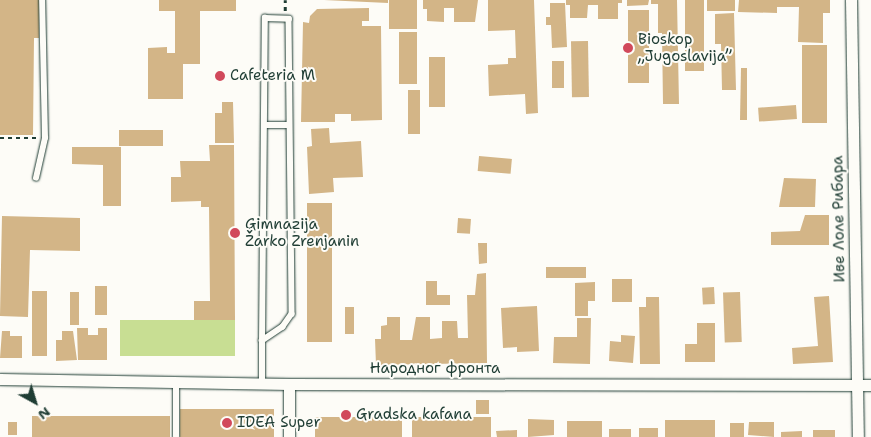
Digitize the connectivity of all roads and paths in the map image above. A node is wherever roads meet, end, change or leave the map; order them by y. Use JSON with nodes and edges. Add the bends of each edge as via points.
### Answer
{"nodes":[{"id":1,"x":42,"y":0,"type":"edge"},
{"id":2,"x":851,"y":0,"type":"edge"},
{"id":3,"x":288,"y":124,"type":"junction"},
{"id":4,"x":264,"y":125,"type":"junction"},
{"id":5,"x":0,"y":138,"type":"edge"},
{"id":6,"x":45,"y":138,"type":"junction"},
{"id":7,"x":36,"y":178,"type":"dead end"},
{"id":8,"x":262,"y":341,"type":"junction"},
{"id":9,"x":0,"y":379,"type":"edge"},
{"id":10,"x":176,"y":382,"type":"junction"},
{"id":11,"x":262,"y":384,"type":"junction"},
{"id":12,"x":289,"y":384,"type":"junction"},
{"id":13,"x":857,"y":384,"type":"junction"},
{"id":14,"x":871,"y":385,"type":"edge"},
{"id":15,"x":176,"y":437,"type":"edge"},
{"id":16,"x":289,"y":437,"type":"edge"},
{"id":17,"x":858,"y":437,"type":"edge"}],
"edges":[{"from":1,"to":6,"type":"lane"},
{"from":2,"to":13,"type":"street","name":"Иве Лоле Рибара"},
{"from":3,"to":4,"type":"lane"},
{"from":3,"to":4,"type":"lane","via":[[289,19],[265,18]]},
{"from":3,"to":8,"type":"lane","via":[[292,314],[283,328]]},
{"from":4,"to":8,"type":"lane"},
{"from":5,"to":6,"type":"path"},
{"from":6,"to":7,"type":"lane"},
{"from":8,"to":11,"type":"lane"},
{"from":9,"to":10,"type":"street","name":"Народног фронта"},
{"from":10,"to":11,"type":"street","name":"Народног фронта"},
{"from":10,"to":15,"type":"lane"},
{"from":11,"to":12,"type":"street","name":"Народног фронта"},
{"from":12,"to":13,"type":"street","name":"Народног фронта"},
{"from":12,"to":16,"type":"street"},
{"from":13,"to":14,"type":"street","name":"Народног фронта"},
{"from":13,"to":17,"type":"street","name":"Иве Лоле Рибара"}]}
